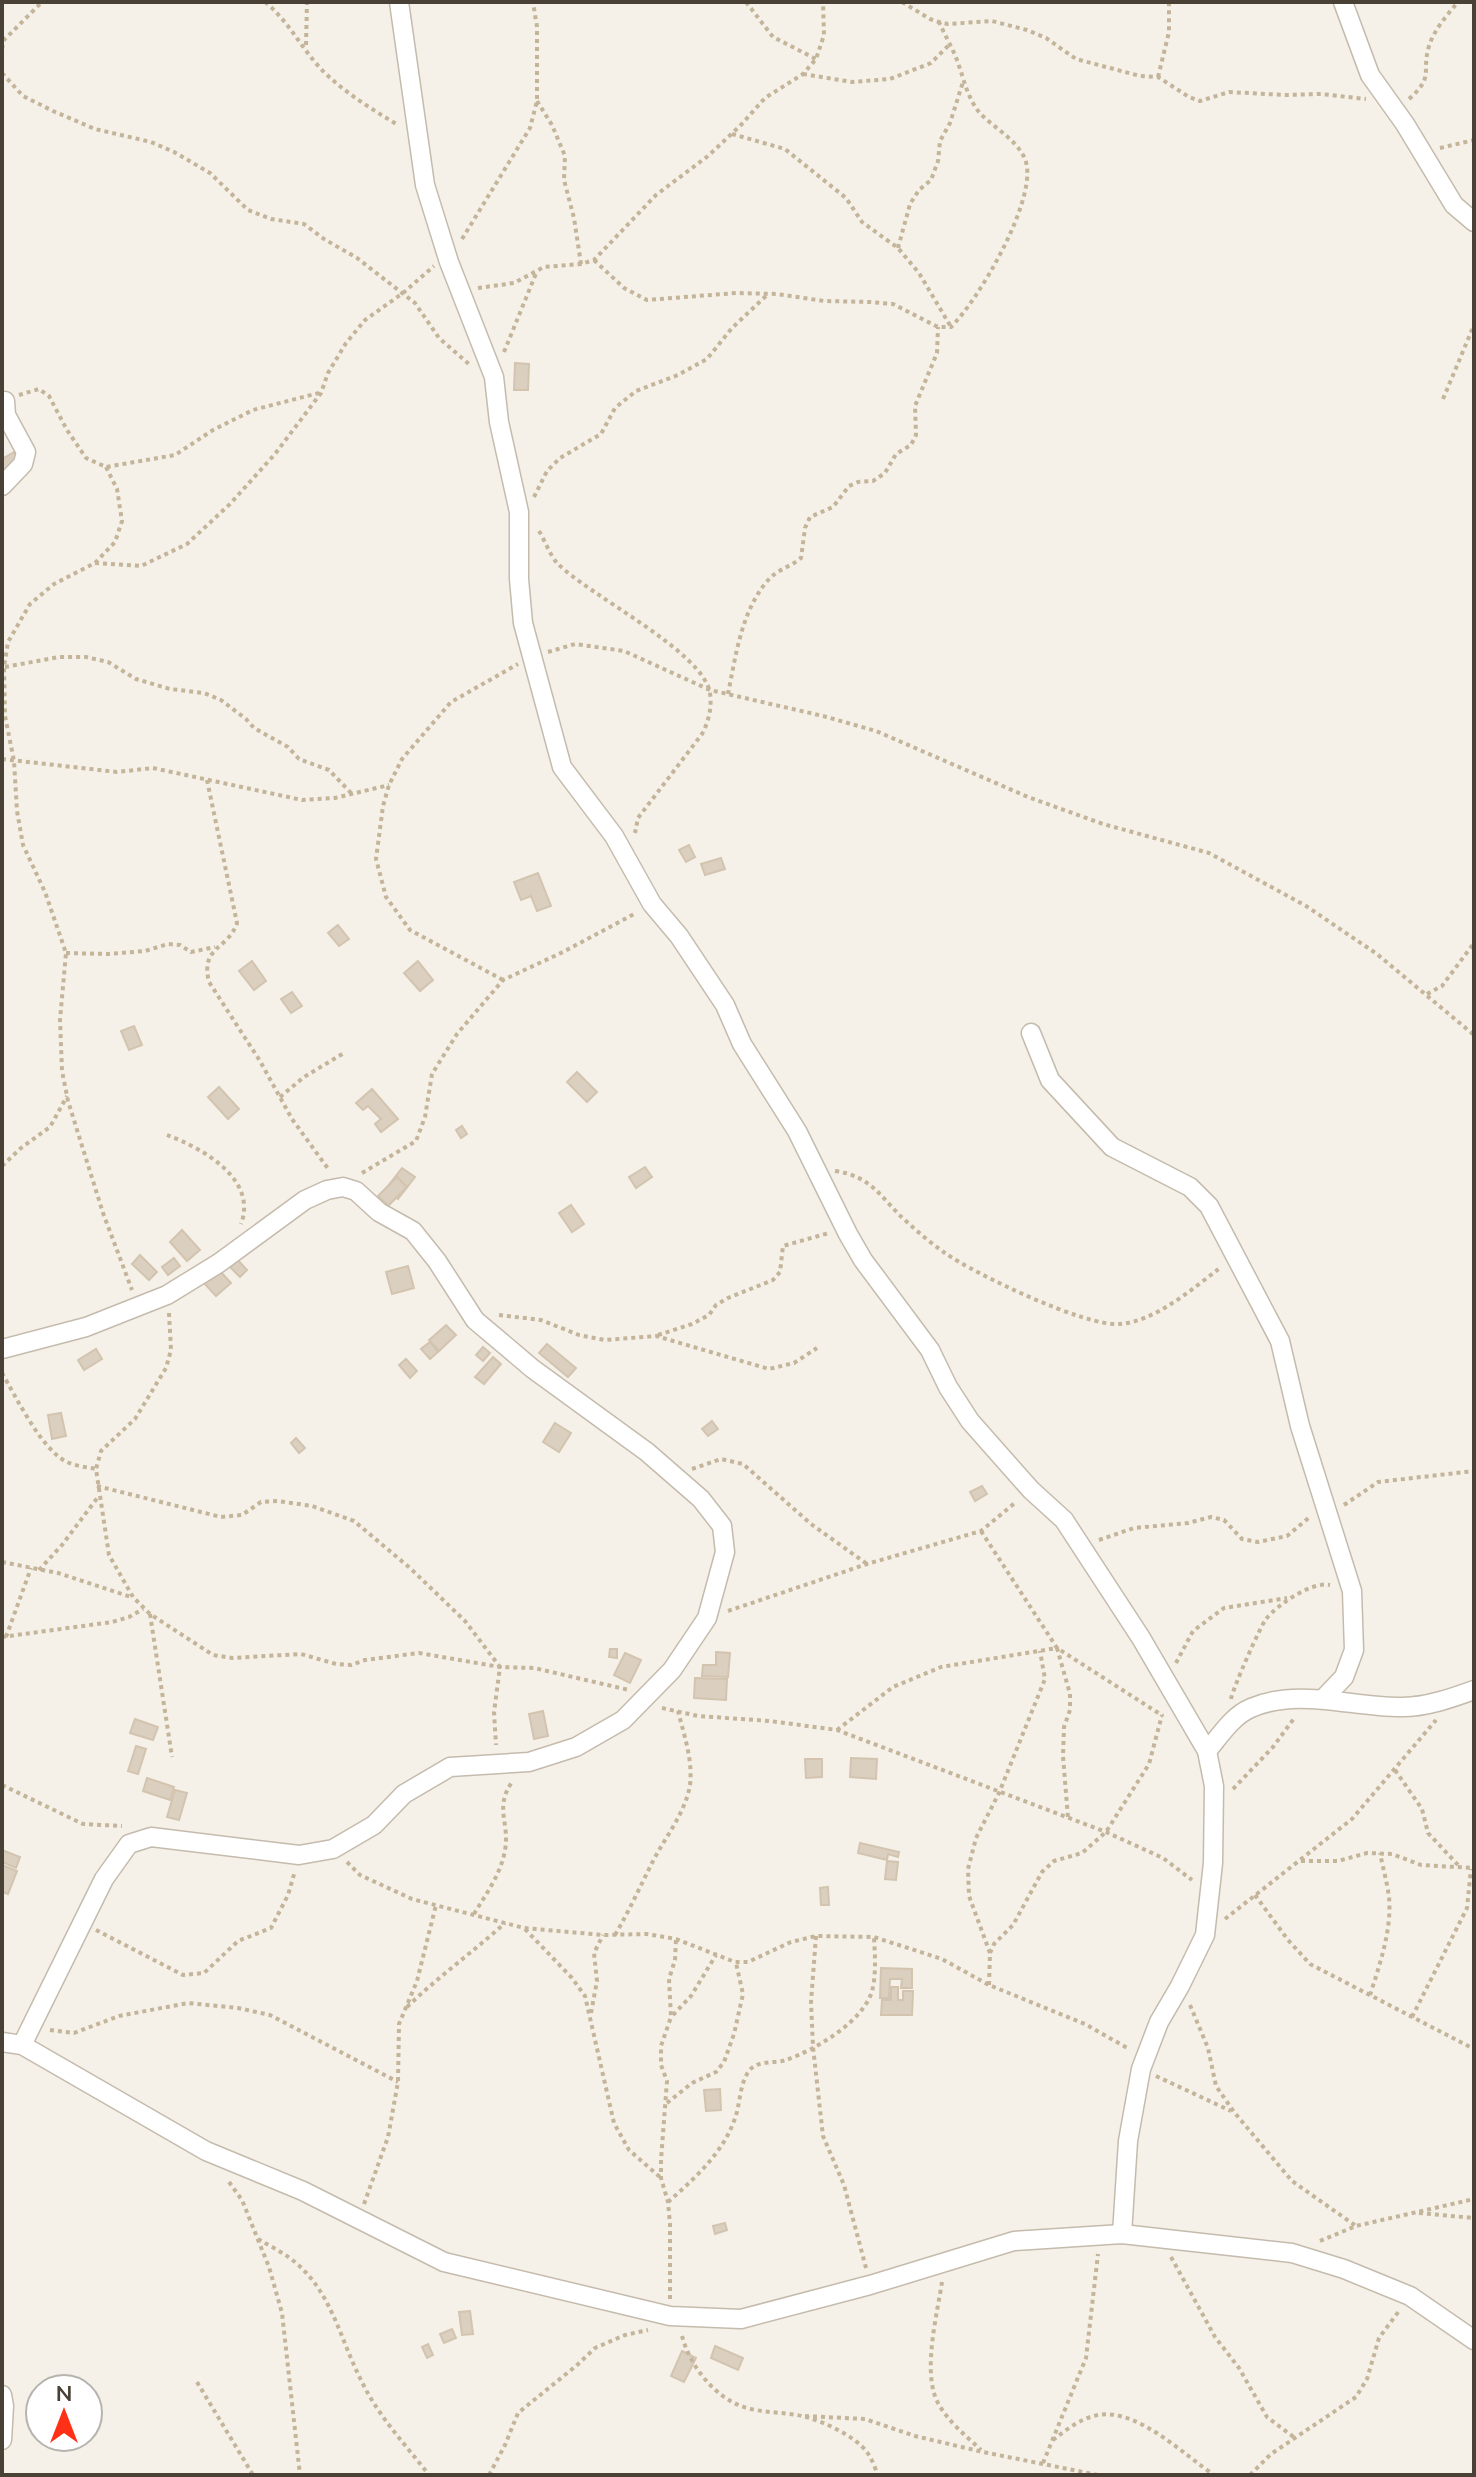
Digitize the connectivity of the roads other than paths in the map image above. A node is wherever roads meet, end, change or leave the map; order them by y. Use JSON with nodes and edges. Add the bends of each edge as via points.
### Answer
{"nodes":[{"id":1,"x":399,"y":2,"type":"edge"},
{"id":2,"x":1343,"y":2,"type":"edge"},
{"id":3,"x":1474,"y":222,"type":"edge"},
{"id":4,"x":5,"y":401,"type":"road end"},
{"id":5,"x":2,"y":486,"type":"edge"},
{"id":6,"x":1031,"y":1033,"type":"dead end"},
{"id":7,"x":2,"y":1349,"type":"edge"},
{"id":8,"x":1474,"y":1690,"type":"edge"},
{"id":9,"x":1315,"y":1700,"type":"junction"},
{"id":10,"x":1203,"y":1743,"type":"junction"},
{"id":11,"x":2,"y":2042,"type":"edge"},
{"id":12,"x":22,"y":2045,"type":"junction"},
{"id":13,"x":1122,"y":2234,"type":"junction"},
{"id":14,"x":1474,"y":2340,"type":"edge"},
{"id":15,"x":2,"y":2395,"type":"edge"},
{"id":16,"x":2,"y":2440,"type":"edge"}],
"edges":[{"from":1,"to":10,"type":"street","via":[[425,185],[494,380],[523,515],[523,623],[562,767],[725,1005],[863,1260],[934,1356],[970,1421],[1064,1520]]},
{"from":2,"to":3,"type":"street","via":[[1370,75],[1454,205]]},
{"from":4,"to":5,"type":"street","via":[[6,415],[26,452],[23,464]]},
{"from":6,"to":9,"type":"street","via":[[1050,1080],[1112,1147],[1190,1187],[1209,1206],[1280,1341],[1300,1426],[1352,1591],[1354,1650],[1344,1677]]},
{"from":7,"to":12,"type":"street","via":[[86,1327],[167,1295],[305,1200],[343,1187],[413,1231],[475,1320],[701,1499],[722,1526],[725,1552],[707,1618],[672,1670],[623,1720],[576,1747],[529,1762],[450,1767],[404,1794],[374,1825],[333,1849],[299,1855],[151,1837],[129,1844],[104,1879]]},
{"from":8,"to":9,"type":"street","via":[[1405,1707]]},
{"from":9,"to":10,"type":"street","via":[[1251,1708]]},
{"from":10,"to":13,"type":"street","via":[[1214,1786],[1205,1935],[1143,2064],[1128,2141]]},
{"from":11,"to":12,"type":"street"},
{"from":12,"to":13,"type":"street","via":[[206,2151],[303,2191],[444,2262],[674,2317],[741,2319],[1014,2241]]},
{"from":13,"to":14,"type":"street","via":[[1292,2253],[1410,2296]]},
{"from":15,"to":16,"type":"street"}]}
